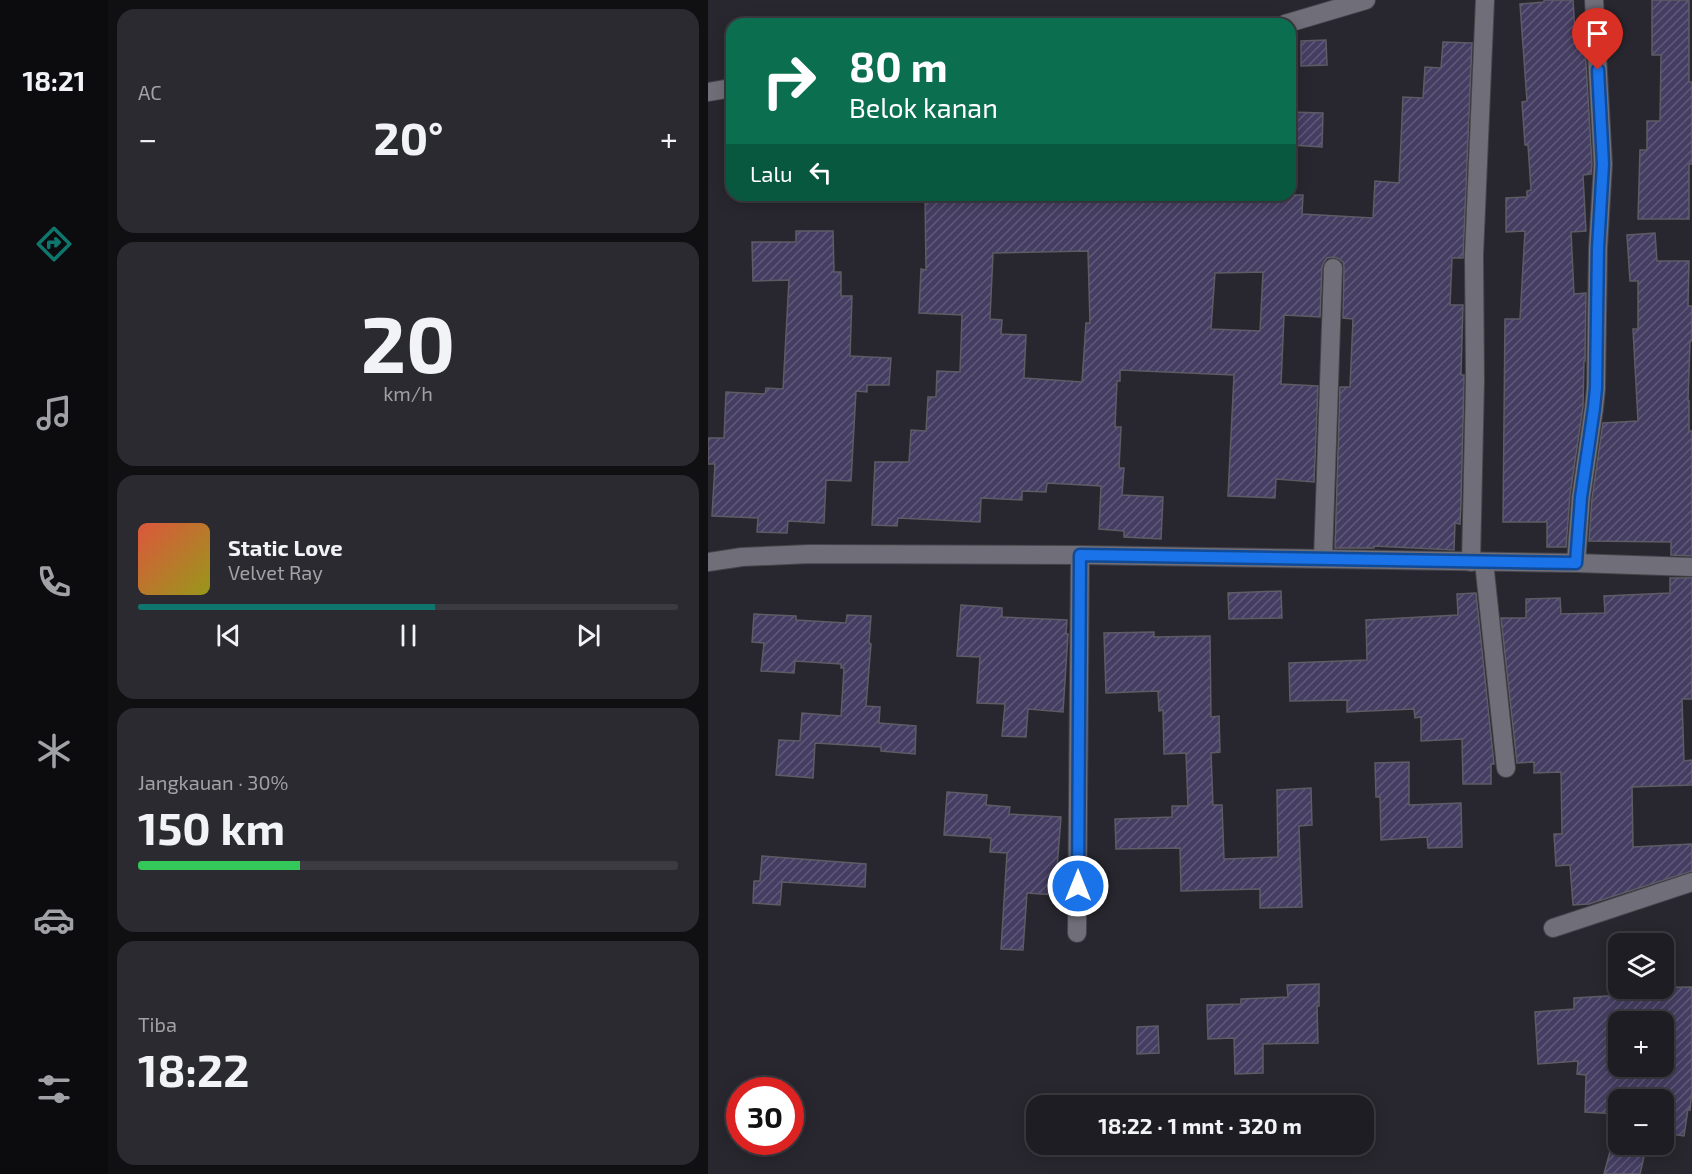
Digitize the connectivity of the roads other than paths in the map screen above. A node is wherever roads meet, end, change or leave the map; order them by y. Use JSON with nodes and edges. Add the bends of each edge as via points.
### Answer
{"nodes":[{"id":1,"x":1366,"y":0,"type":"edge"},
{"id":2,"x":1485,"y":0,"type":"edge"},
{"id":3,"x":1594,"y":0,"type":"edge"},
{"id":4,"x":1296,"y":21,"type":"edge"},
{"id":5,"x":726,"y":89,"type":"edge"},
{"id":6,"x":708,"y":92,"type":"edge"},
{"id":7,"x":1333,"y":268,"type":"dead end"},
{"id":8,"x":1080,"y":555,"type":"junction"},
{"id":9,"x":1323,"y":559,"type":"junction"},
{"id":10,"x":708,"y":562,"type":"edge"},
{"id":11,"x":1478,"y":562,"type":"junction"},
{"id":12,"x":1576,"y":563,"type":"junction"},
{"id":13,"x":1692,"y":567,"type":"edge"},
{"id":14,"x":1506,"y":768,"type":"dead end"},
{"id":15,"x":1692,"y":882,"type":"edge"},
{"id":16,"x":1553,"y":928,"type":"dead end"},
{"id":17,"x":1077,"y":933,"type":"dead end"}],
"edges":[{"from":1,"to":4,"type":"street"},
{"from":2,"to":11,"type":"street","via":[[1474,255]]},
{"from":3,"to":12,"type":"street","via":[[1603,164],[1596,388]]},
{"from":5,"to":6,"type":"street"},
{"from":7,"to":9,"type":"street"},
{"from":8,"to":9,"type":"street"},
{"from":8,"to":10,"type":"street","via":[[810,554]]},
{"from":8,"to":17,"type":"street"},
{"from":9,"to":11,"type":"street"},
{"from":11,"to":12,"type":"street"},
{"from":11,"to":14,"type":"street"},
{"from":12,"to":13,"type":"street"},
{"from":15,"to":16,"type":"street"}]}
